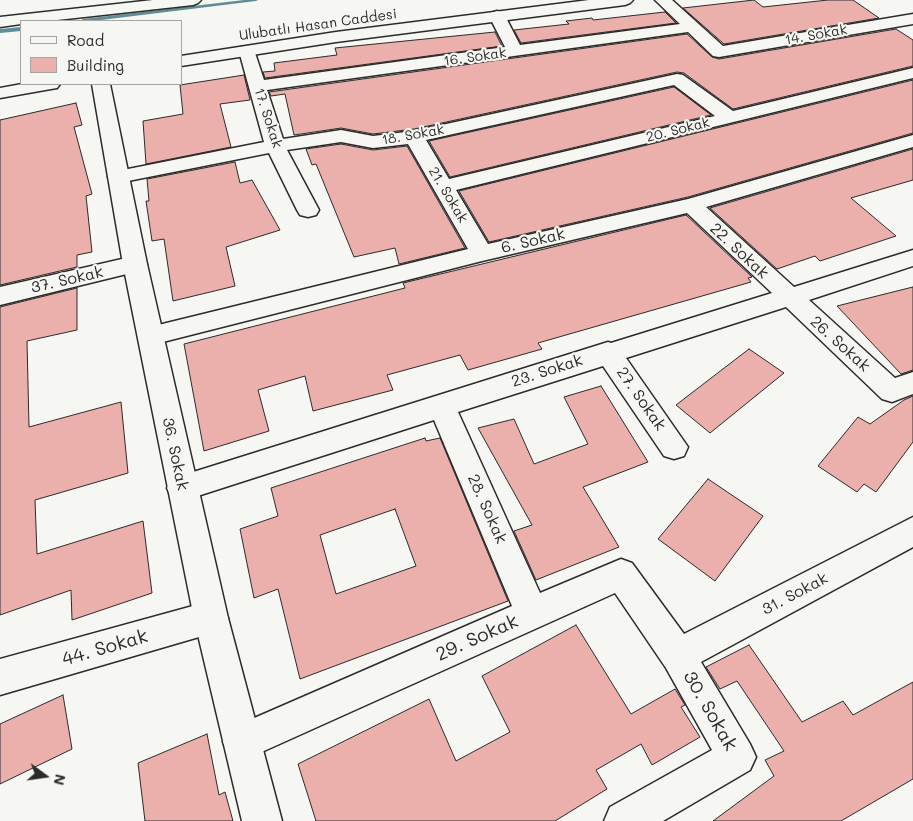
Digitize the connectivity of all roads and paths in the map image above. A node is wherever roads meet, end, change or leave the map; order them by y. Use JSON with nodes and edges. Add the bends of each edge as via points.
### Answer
{"nodes":[{"id":1,"x":48,"y":0,"type":"edge"},
{"id":2,"x":193,"y":0,"type":"edge"},
{"id":3,"x":514,"y":0,"type":"edge"},
{"id":4,"x":625,"y":0,"type":"edge"},
{"id":5,"x":663,"y":0,"type":"edge"},
{"id":6,"x":128,"y":4,"type":"edge"},
{"id":7,"x":912,"y":10,"type":"edge"},
{"id":8,"x":497,"y":16,"type":"junction"},
{"id":9,"x":42,"y":17,"type":"junction"},
{"id":10,"x":341,"y":21,"type":"dead end"},
{"id":11,"x":0,"y":22,"type":"edge"},
{"id":12,"x":692,"y":27,"type":"junction"},
{"id":13,"x":247,"y":51,"type":"junction"},
{"id":14,"x":516,"y":51,"type":"junction"},
{"id":15,"x":182,"y":61,"type":"edge"},
{"id":16,"x":913,"y":74,"type":"edge"},
{"id":17,"x":45,"y":85,"type":"edge"},
{"id":18,"x":102,"y":85,"type":"edge"},
{"id":19,"x":258,"y":86,"type":"junction"},
{"id":20,"x":0,"y":93,"type":"edge"},
{"id":21,"x":730,"y":118,"type":"junction"},
{"id":22,"x":414,"y":137,"type":"junction"},
{"id":23,"x":913,"y":141,"type":"edge"},
{"id":24,"x":275,"y":146,"type":"junction"},
{"id":25,"x":118,"y":177,"type":"junction"},
{"id":26,"x":444,"y":187,"type":"junction"},
{"id":27,"x":691,"y":205,"type":"junction"},
{"id":28,"x":308,"y":210,"type":"dead end"},
{"id":29,"x":482,"y":253,"type":"junction"},
{"id":30,"x":913,"y":258,"type":"edge"},
{"id":31,"x":135,"y":264,"type":"junction"},
{"id":32,"x":0,"y":296,"type":"edge"},
{"id":33,"x":788,"y":296,"type":"junction"},
{"id":34,"x":151,"y":336,"type":"junction"},
{"id":35,"x":608,"y":352,"type":"junction"},
{"id":36,"x":902,"y":387,"type":"edge"},
{"id":37,"x":441,"y":405,"type":"junction"},
{"id":38,"x":674,"y":447,"type":"dead end"},
{"id":39,"x":182,"y":488,"type":"junction"},
{"id":40,"x":913,"y":531,"type":"edge"},
{"id":41,"x":532,"y":613,"type":"junction"},
{"id":42,"x":211,"y":618,"type":"junction"},
{"id":43,"x":678,"y":656,"type":"junction"},
{"id":44,"x":0,"y":677,"type":"edge"},
{"id":45,"x":242,"y":742,"type":"junction"},
{"id":46,"x":262,"y":821,"type":"edge"},
{"id":47,"x":624,"y":821,"type":"edge"}],
"edges":[{"from":1,"to":9,"type":"street"},
{"from":2,"to":6,"type":"street"},
{"from":3,"to":10,"type":"street","name":"Ulubatlı Hasan Caddesi"},
{"from":4,"to":8,"type":"street"},
{"from":5,"to":12,"type":"street"},
{"from":6,"to":9,"type":"street"},
{"from":7,"to":12,"type":"street","name":"14. Sokak","via":[[719,52]]},
{"from":8,"to":13,"type":"street"},
{"from":8,"to":14,"type":"street"},
{"from":9,"to":11,"type":"street"},
{"from":12,"to":14,"type":"street","name":"16. Sokak"},
{"from":13,"to":15,"type":"street"},
{"from":13,"to":19,"type":"street","name":"17. Sokak"},
{"from":14,"to":19,"type":"street","name":"16. Sokak"},
{"from":16,"to":21,"type":"street","name":"20. Sokak"},
{"from":17,"to":20,"type":"street"},
{"from":18,"to":25,"type":"street","name":"36. Sokak"},
{"from":19,"to":24,"type":"street","name":"17. Sokak"},
{"from":21,"to":22,"type":"street","name":"18. Sokak","via":[[677,79]]},
{"from":21,"to":26,"type":"street","name":"20. Sokak"},
{"from":22,"to":24,"type":"street","name":"18. Sokak","via":[[373,142],[341,136]]},
{"from":22,"to":26,"type":"street","name":"21. Sokak"},
{"from":23,"to":27,"type":"street","name":"6. Sokak"},
{"from":24,"to":25,"type":"street","name":"18. Sokak"},
{"from":24,"to":28,"type":"street","name":"17. Sokak"},
{"from":25,"to":31,"type":"street","name":"36. Sokak"},
{"from":26,"to":29,"type":"street","name":"21. Sokak"},
{"from":27,"to":29,"type":"street","name":"6. Sokak"},
{"from":27,"to":33,"type":"street","name":"22. Sokak"},
{"from":29,"to":34,"type":"street","name":"6. Sokak"},
{"from":30,"to":33,"type":"street","name":"23. Sokak"},
{"from":31,"to":32,"type":"street","name":"37. Sokak"},
{"from":31,"to":34,"type":"street","name":"36. Sokak"},
{"from":33,"to":35,"type":"street","name":"23. Sokak"},
{"from":33,"to":36,"type":"street","name":"26. Sokak"},
{"from":34,"to":39,"type":"street","name":"36. Sokak"},
{"from":35,"to":37,"type":"street","name":"23. Sokak"},
{"from":35,"to":38,"type":"street","name":"27. Sokak"},
{"from":37,"to":39,"type":"street","name":"23. Sokak"},
{"from":37,"to":41,"type":"street","name":"28. Sokak"},
{"from":39,"to":42,"type":"street","name":"36. Sokak"},
{"from":40,"to":43,"type":"street","name":"31. Sokak"},
{"from":41,"to":43,"type":"street","name":"29. Sokak","via":[[621,574]]},
{"from":41,"to":45,"type":"street","name":"29. Sokak"},
{"from":42,"to":44,"type":"street","name":"44. Sokak"},
{"from":42,"to":45,"type":"street","name":"36. Sokak"},
{"from":43,"to":47,"type":"street","name":"30. Sokak","via":[[737,757]]},
{"from":45,"to":46,"type":"street","name":"36. Sokak"}]}
